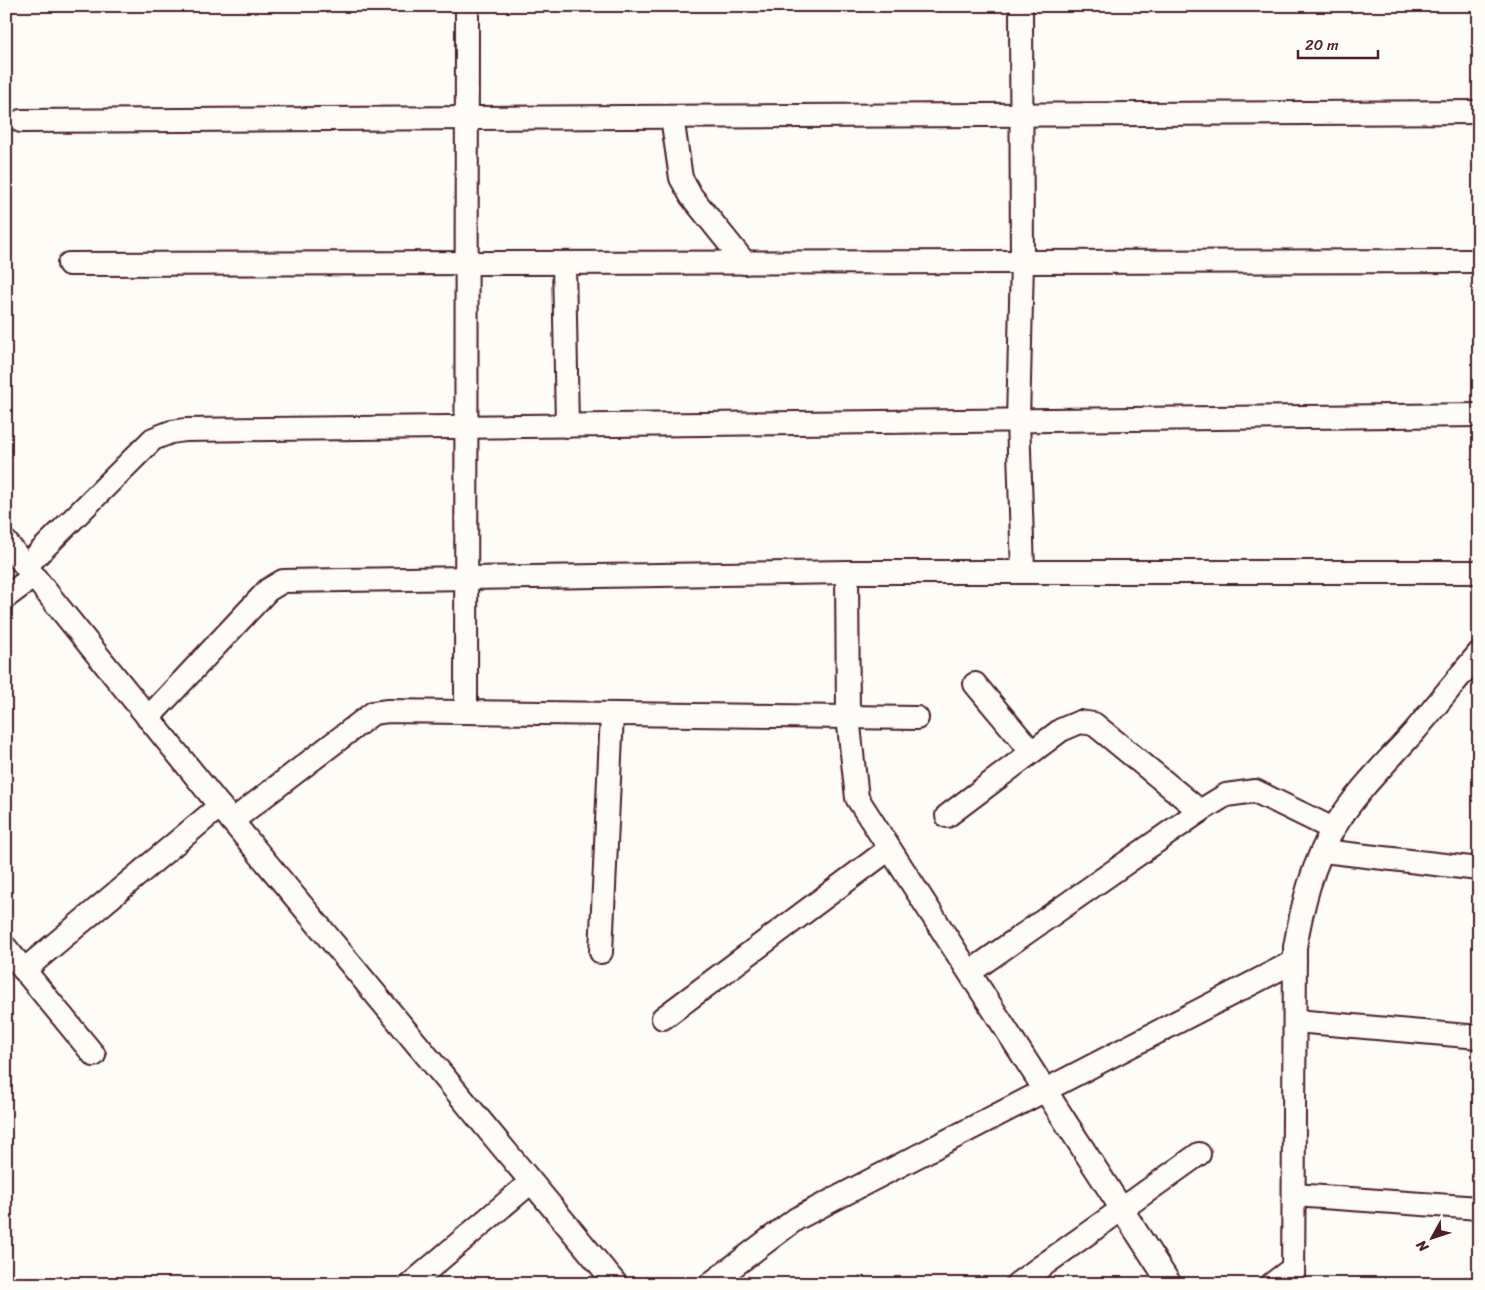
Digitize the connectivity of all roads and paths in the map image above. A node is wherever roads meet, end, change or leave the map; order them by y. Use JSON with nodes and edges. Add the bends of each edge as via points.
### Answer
{"nodes":[{"id":1,"x":467,"y":6,"type":"edge"},
{"id":2,"x":1021,"y":6,"type":"edge"},
{"id":3,"x":1479,"y":112,"type":"edge"},
{"id":4,"x":1022,"y":113,"type":"junction"},
{"id":5,"x":672,"y":117,"type":"junction"},
{"id":6,"x":467,"y":119,"type":"junction"},
{"id":7,"x":21,"y":121,"type":"dead end"},
{"id":8,"x":1479,"y":261,"type":"edge"},
{"id":9,"x":466,"y":263,"type":"junction"},
{"id":10,"x":564,"y":263,"type":"junction"},
{"id":11,"x":745,"y":263,"type":"junction"},
{"id":12,"x":1022,"y":263,"type":"junction"},
{"id":13,"x":69,"y":264,"type":"dead end"},
{"id":14,"x":1479,"y":415,"type":"edge"},
{"id":15,"x":1018,"y":420,"type":"junction"},
{"id":16,"x":567,"y":426,"type":"junction"},
{"id":17,"x":467,"y":427,"type":"junction"},
{"id":18,"x":6,"y":542,"type":"edge"},
{"id":19,"x":30,"y":571,"type":"junction"},
{"id":20,"x":1023,"y":571,"type":"junction"},
{"id":21,"x":847,"y":572,"type":"junction"},
{"id":22,"x":1479,"y":572,"type":"edge"},
{"id":23,"x":466,"y":579,"type":"junction"},
{"id":24,"x":6,"y":597,"type":"edge"},
{"id":25,"x":1479,"y":652,"type":"edge"},
{"id":26,"x":975,"y":684,"type":"dead end"},
{"id":27,"x":466,"y":712,"type":"junction"},
{"id":28,"x":612,"y":714,"type":"junction"},
{"id":29,"x":848,"y":717,"type":"junction"},
{"id":30,"x":148,"y":718,"type":"junction"},
{"id":31,"x":917,"y":718,"type":"dead end"},
{"id":32,"x":1031,"y":751,"type":"junction"},
{"id":33,"x":1200,"y":811,"type":"junction"},
{"id":34,"x":226,"y":814,"type":"junction"},
{"id":35,"x":947,"y":816,"type":"dead end"},
{"id":36,"x":1333,"y":829,"type":"junction"},
{"id":37,"x":889,"y":849,"type":"junction"},
{"id":38,"x":1324,"y":851,"type":"junction"},
{"id":39,"x":1479,"y":869,"type":"edge"},
{"id":40,"x":6,"y":948,"type":"edge"},
{"id":41,"x":601,"y":952,"type":"dead end"},
{"id":42,"x":1295,"y":961,"type":"junction"},
{"id":43,"x":24,"y":970,"type":"junction"},
{"id":44,"x":970,"y":972,"type":"junction"},
{"id":45,"x":663,"y":1018,"type":"dead end"},
{"id":46,"x":1296,"y":1021,"type":"junction"},
{"id":47,"x":1479,"y":1037,"type":"edge"},
{"id":48,"x":94,"y":1055,"type":"dead end"},
{"id":49,"x":1046,"y":1090,"type":"junction"},
{"id":50,"x":1199,"y":1154,"type":"dead end"},
{"id":51,"x":532,"y":1182,"type":"junction"},
{"id":52,"x":1294,"y":1195,"type":"junction"},
{"id":53,"x":1479,"y":1208,"type":"edge"},
{"id":54,"x":1122,"y":1209,"type":"junction"},
{"id":55,"x":1293,"y":1276,"type":"edge"},
{"id":56,"x":411,"y":1284,"type":"edge"},
{"id":57,"x":616,"y":1284,"type":"edge"},
{"id":58,"x":710,"y":1284,"type":"edge"},
{"id":59,"x":1017,"y":1284,"type":"edge"},
{"id":60,"x":1170,"y":1284,"type":"edge"},
{"id":61,"x":1272,"y":1284,"type":"edge"}],
"edges":[{"from":1,"to":6,"type":"street"},
{"from":2,"to":4,"type":"street"},
{"from":3,"to":4,"type":"street"},
{"from":4,"to":5,"type":"street"},
{"from":4,"to":12,"type":"street"},
{"from":5,"to":6,"type":"street"},
{"from":5,"to":11,"type":"street","via":[[680,178]]},
{"from":6,"to":7,"type":"street"},
{"from":6,"to":9,"type":"street"},
{"from":8,"to":12,"type":"street"},
{"from":9,"to":10,"type":"street"},
{"from":9,"to":13,"type":"street"},
{"from":9,"to":17,"type":"street"},
{"from":10,"to":11,"type":"street"},
{"from":10,"to":16,"type":"street"},
{"from":11,"to":12,"type":"street"},
{"from":12,"to":15,"type":"street"},
{"from":14,"to":15,"type":"street"},
{"from":15,"to":16,"type":"street"},
{"from":15,"to":20,"type":"street"},
{"from":16,"to":17,"type":"street"},
{"from":17,"to":19,"type":"street","via":[[171,432],[153,439]]},
{"from":17,"to":23,"type":"street"},
{"from":18,"to":19,"type":"street"},
{"from":19,"to":24,"type":"street"},
{"from":19,"to":30,"type":"street"},
{"from":20,"to":21,"type":"street"},
{"from":20,"to":22,"type":"street"},
{"from":21,"to":23,"type":"street"},
{"from":21,"to":29,"type":"street"},
{"from":23,"to":27,"type":"street"},
{"from":23,"to":30,"type":"street","via":[[283,581],[268,590]]},
{"from":25,"to":36,"type":"street","via":[[1361,791]]},
{"from":26,"to":32,"type":"street"},
{"from":27,"to":28,"type":"street"},
{"from":27,"to":34,"type":"street","via":[[373,713]]},
{"from":28,"to":29,"type":"street"},
{"from":28,"to":41,"type":"street"},
{"from":29,"to":31,"type":"street"},
{"from":29,"to":37,"type":"street","via":[[857,798]]},
{"from":30,"to":34,"type":"street"},
{"from":32,"to":33,"type":"street","via":[[1061,730],[1080,722],[1094,724]]},
{"from":32,"to":35,"type":"street"},
{"from":33,"to":36,"type":"street","via":[[1226,795],[1254,791]]},
{"from":33,"to":44,"type":"street"},
{"from":34,"to":43,"type":"street"},
{"from":34,"to":51,"type":"street"},
{"from":36,"to":38,"type":"street"},
{"from":37,"to":44,"type":"street"},
{"from":37,"to":45,"type":"street"},
{"from":38,"to":39,"type":"street"},
{"from":38,"to":42,"type":"street","via":[[1302,911]]},
{"from":40,"to":43,"type":"street"},
{"from":42,"to":46,"type":"street"},
{"from":42,"to":49,"type":"street"},
{"from":43,"to":48,"type":"street"},
{"from":44,"to":49,"type":"street"},
{"from":46,"to":47,"type":"street"},
{"from":46,"to":52,"type":"street"},
{"from":49,"to":54,"type":"street"},
{"from":49,"to":58,"type":"street","via":[[796,1219]]},
{"from":50,"to":54,"type":"street"},
{"from":51,"to":56,"type":"street"},
{"from":51,"to":57,"type":"street"},
{"from":52,"to":53,"type":"street"},
{"from":52,"to":55,"type":"street"},
{"from":54,"to":59,"type":"street"},
{"from":54,"to":60,"type":"street"},
{"from":55,"to":61,"type":"street"}]}
